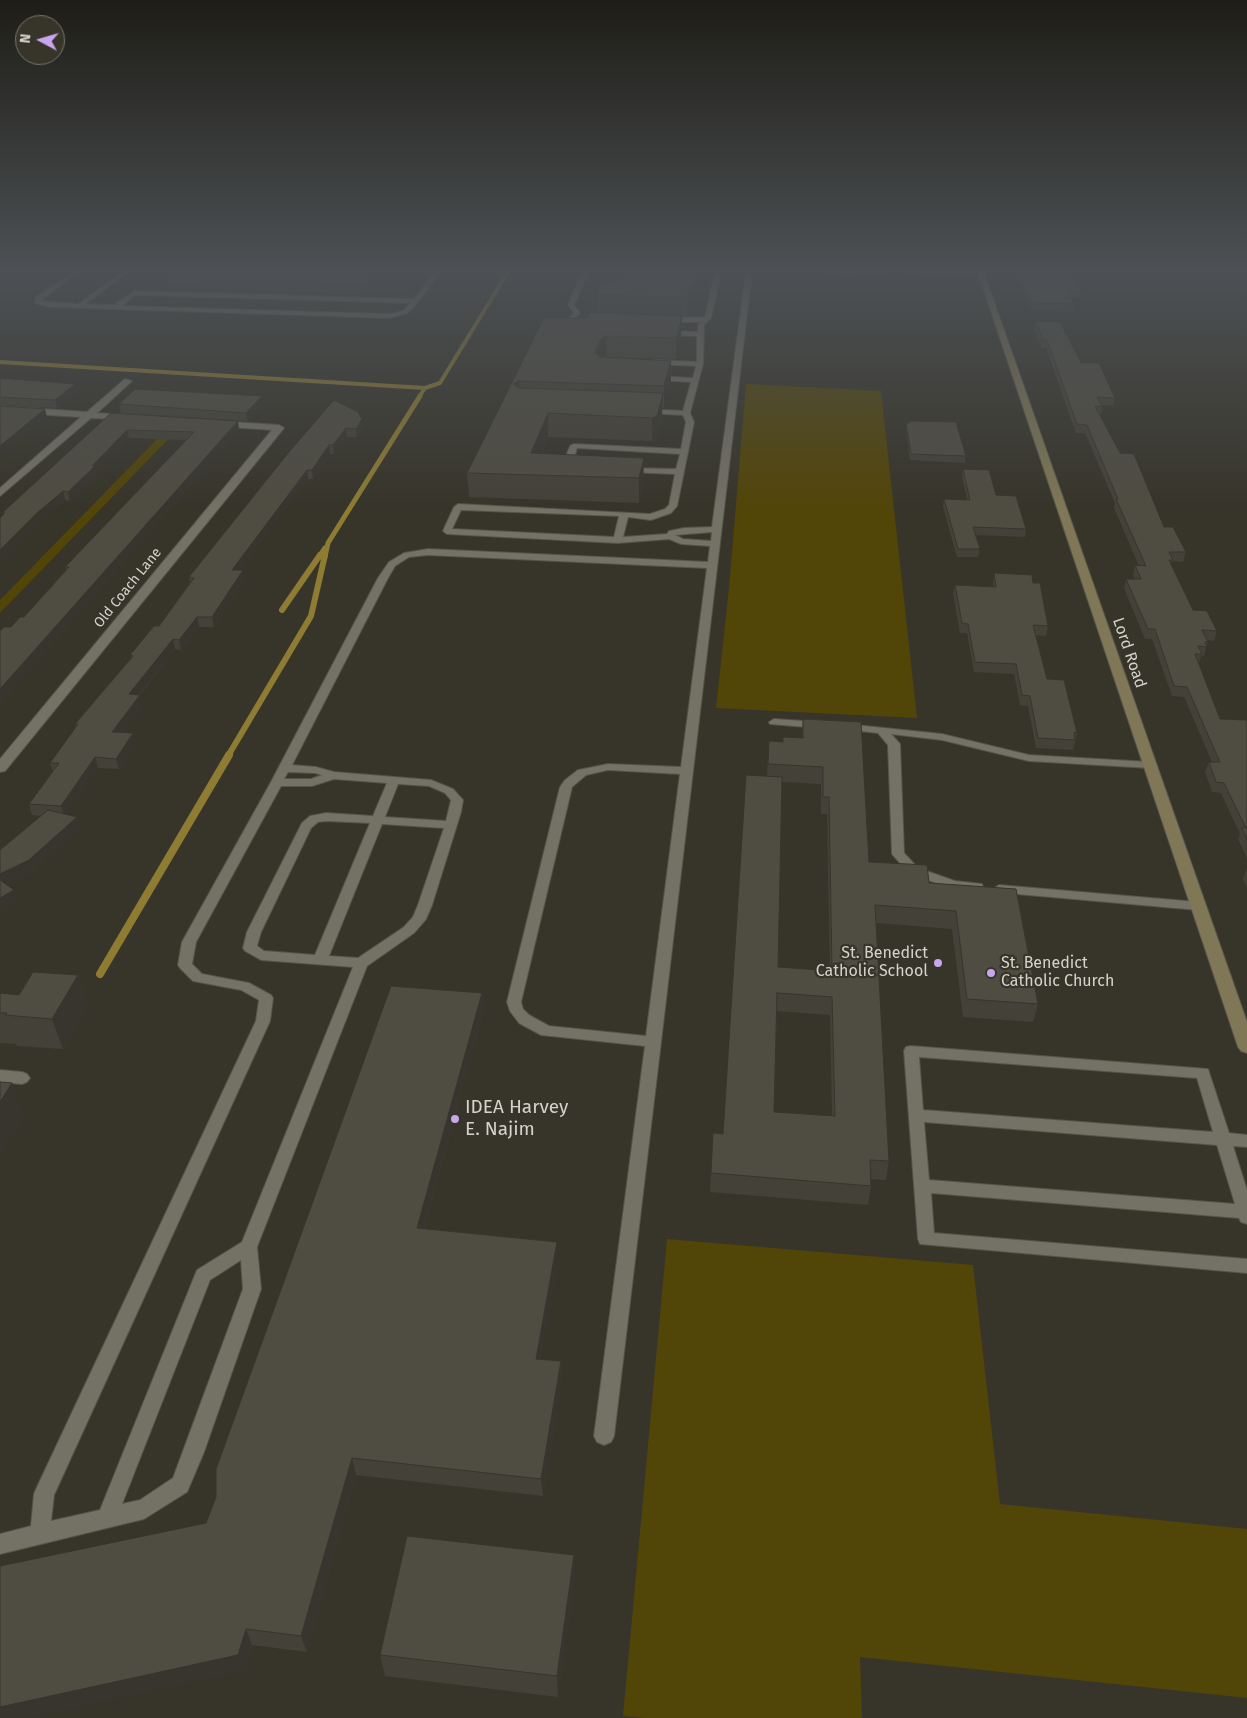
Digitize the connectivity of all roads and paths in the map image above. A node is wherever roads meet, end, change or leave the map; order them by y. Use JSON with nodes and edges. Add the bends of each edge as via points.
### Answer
{"nodes":[{"id":1,"x":700,"y":350,"type":"edge"},
{"id":2,"x":742,"y":350,"type":"edge"},
{"id":3,"x":1005,"y":350,"type":"edge"},
{"id":4,"x":643,"y":362,"type":"edge"},
{"id":5,"x":700,"y":364,"type":"junction"},
{"id":6,"x":649,"y":378,"type":"edge"},
{"id":7,"x":697,"y":380,"type":"junction"},
{"id":8,"x":128,"y":381,"type":"dead end"},
{"id":9,"x":0,"y":408,"type":"edge"},
{"id":10,"x":637,"y":411,"type":"edge"},
{"id":11,"x":686,"y":413,"type":"junction"},
{"id":12,"x":88,"y":415,"type":"junction"},
{"id":13,"x":136,"y":419,"type":"edge"},
{"id":14,"x":212,"y":424,"type":"edge"},
{"id":15,"x":684,"y":452,"type":"junction"},
{"id":16,"x":575,"y":468,"type":"edge"},
{"id":17,"x":623,"y":470,"type":"edge"},
{"id":18,"x":680,"y":472,"type":"junction"},
{"id":19,"x":0,"y":493,"type":"edge"},
{"id":20,"x":624,"y":514,"type":"junction"},
{"id":21,"x":716,"y":529,"type":"junction"},
{"id":22,"x":670,"y":536,"type":"junction"},
{"id":23,"x":618,"y":540,"type":"junction"},
{"id":24,"x":715,"y":544,"type":"junction"},
{"id":25,"x":712,"y":565,"type":"junction"},
{"id":26,"x":774,"y":722,"type":"dead end"},
{"id":27,"x":881,"y":730,"type":"junction"},
{"id":28,"x":1150,"y":765,"type":"junction"},
{"id":29,"x":0,"y":768,"type":"edge"},
{"id":30,"x":686,"y":771,"type":"junction"},
{"id":31,"x":280,"y":775,"type":"junction"},
{"id":32,"x":394,"y":780,"type":"junction"},
{"id":33,"x":377,"y":821,"type":"junction"},
{"id":34,"x":451,"y":825,"type":"junction"},
{"id":35,"x":1198,"y":906,"type":"junction"},
{"id":36,"x":320,"y":960,"type":"junction"},
{"id":37,"x":361,"y":963,"type":"junction"},
{"id":38,"x":654,"y":1042,"type":"junction"},
{"id":39,"x":1247,"y":1047,"type":"edge"},
{"id":40,"x":0,"y":1076,"type":"edge"},
{"id":41,"x":22,"y":1078,"type":"dead end"},
{"id":42,"x":916,"y":1115,"type":"junction"},
{"id":43,"x":1223,"y":1139,"type":"junction"},
{"id":44,"x":1247,"y":1141,"type":"edge"},
{"id":45,"x":922,"y":1186,"type":"junction"},
{"id":46,"x":1246,"y":1214,"type":"edge"},
{"id":47,"x":249,"y":1247,"type":"junction"},
{"id":48,"x":1247,"y":1266,"type":"edge"},
{"id":49,"x":604,"y":1436,"type":"dead end"},
{"id":50,"x":107,"y":1518,"type":"junction"},
{"id":51,"x":40,"y":1534,"type":"junction"},
{"id":52,"x":0,"y":1544,"type":"edge"}],
"edges":[{"from":1,"to":5,"type":"lane"},
{"from":2,"to":21,"type":"lane"},
{"from":3,"to":28,"type":"street","name":"Lord Road"},
{"from":4,"to":5,"type":"lane"},
{"from":5,"to":7,"type":"lane"},
{"from":6,"to":7,"type":"lane"},
{"from":7,"to":11,"type":"lane"},
{"from":8,"to":12,"type":"street"},
{"from":9,"to":12,"type":"street"},
{"from":10,"to":11,"type":"lane"},
{"from":11,"to":15,"type":"lane","via":[[690,422]]},
{"from":12,"to":13,"type":"street"},
{"from":12,"to":19,"type":"street"},
{"from":14,"to":29,"type":"street","name":"Old Coach Lane","via":[[279,428]]},
{"from":15,"to":16,"type":"lane","via":[[574,446],[566,467]]},
{"from":15,"to":18,"type":"lane"},
{"from":17,"to":18,"type":"lane"},
{"from":18,"to":20,"type":"lane","via":[[673,506],[668,512],[651,517]]},
{"from":20,"to":23,"type":"lane"},
{"from":20,"to":23,"type":"lane","via":[[458,507],[447,531]]},
{"from":21,"to":22,"type":"lane","via":[[684,531]]},
{"from":21,"to":24,"type":"lane"},
{"from":22,"to":23,"type":"lane"},
{"from":22,"to":24,"type":"lane","via":[[681,541]]},
{"from":24,"to":25,"type":"lane"},
{"from":25,"to":30,"type":"lane"},
{"from":25,"to":31,"type":"lane","via":[[428,552],[407,555],[392,564],[383,578]]},
{"from":26,"to":27,"type":"lane"},
{"from":27,"to":28,"type":"lane","via":[[942,737],[1028,758]]},
{"from":27,"to":35,"type":"lane","via":[[894,744],[898,854],[914,872],[954,885]]},
{"from":28,"to":35,"type":"street","name":"Lord Road"},
{"from":30,"to":38,"type":"lane"},
{"from":30,"to":38,"type":"lane","via":[[608,767],[582,772],[569,782],[514,1002],[524,1019],[546,1031]]},
{"from":31,"to":32,"type":"lane","via":[[312,783],[333,776]]},
{"from":31,"to":51,"type":"lane","via":[[189,942],[185,966],[198,978],[244,986],[266,998],[263,1020],[44,1494]]},
{"from":32,"to":33,"type":"lane"},
{"from":32,"to":34,"type":"lane","via":[[431,783],[449,791],[457,800]]},
{"from":33,"to":34,"type":"lane"},
{"from":33,"to":36,"type":"lane"},
{"from":33,"to":36,"type":"lane","via":[[326,817],[308,823],[250,944],[252,951],[261,955]]},
{"from":34,"to":37,"type":"lane","via":[[419,919],[409,930]]},
{"from":35,"to":39,"type":"street","name":"Lord Road"},
{"from":36,"to":37,"type":"lane"},
{"from":37,"to":47,"type":"lane"},
{"from":38,"to":49,"type":"lane"},
{"from":40,"to":41,"type":"lane"},
{"from":42,"to":43,"type":"lane"},
{"from":42,"to":43,"type":"lane","via":[[910,1051],[1203,1073]]},
{"from":42,"to":45,"type":"lane"},
{"from":43,"to":44,"type":"lane"},
{"from":43,"to":46,"type":"lane"},
{"from":45,"to":46,"type":"lane"},
{"from":45,"to":48,"type":"lane","via":[[926,1239]]},
{"from":47,"to":50,"type":"lane","via":[[203,1275]]},
{"from":47,"to":50,"type":"lane","via":[[252,1289],[180,1485],[144,1509]]},
{"from":50,"to":51,"type":"lane"},
{"from":51,"to":52,"type":"lane"}]}
